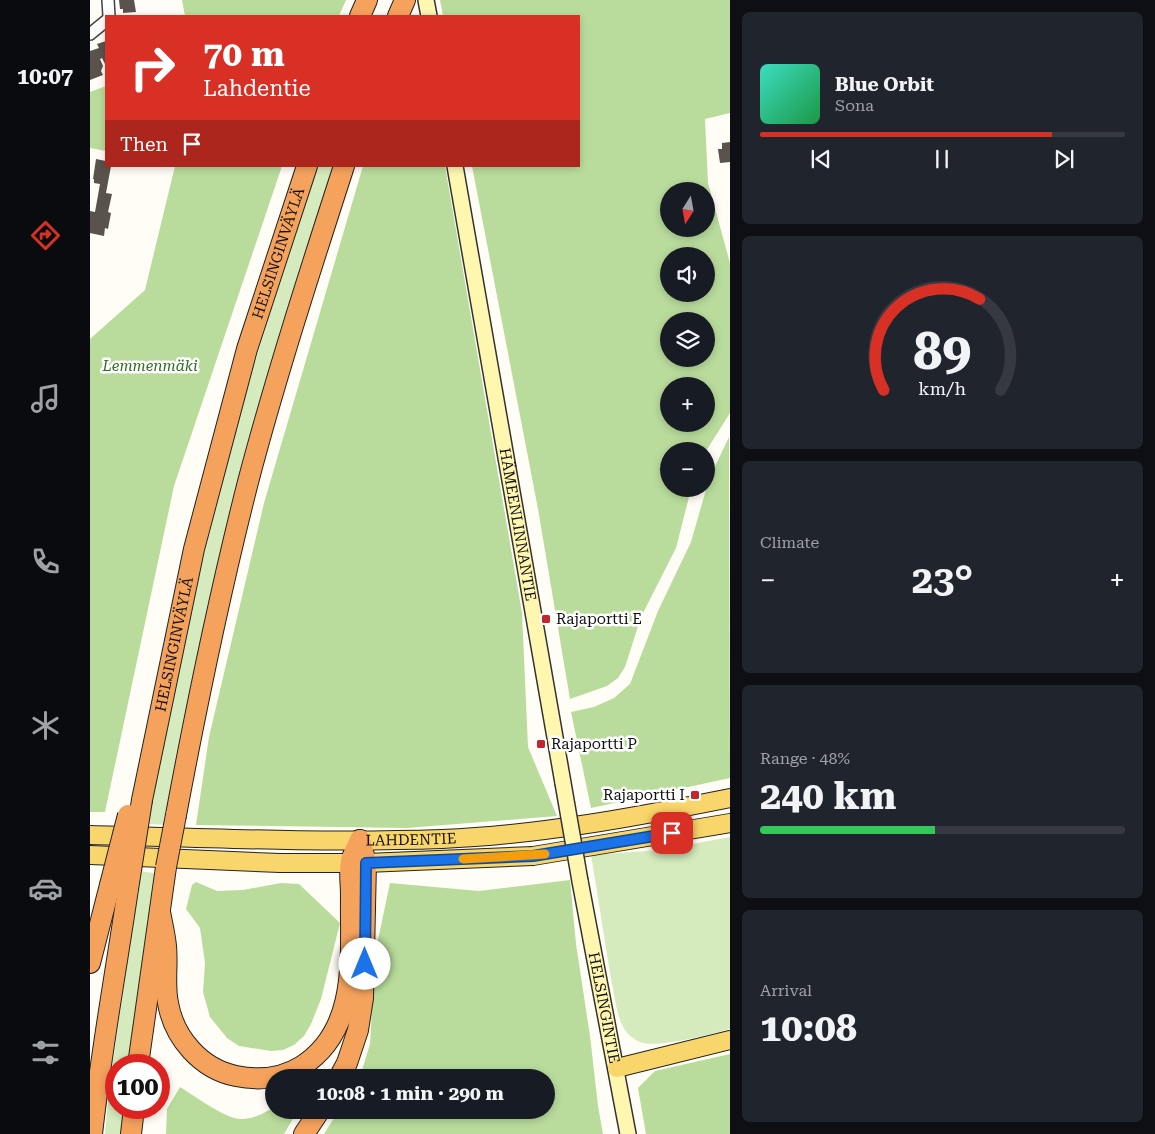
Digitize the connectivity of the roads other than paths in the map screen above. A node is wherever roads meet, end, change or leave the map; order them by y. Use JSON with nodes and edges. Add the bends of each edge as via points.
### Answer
{"nodes":[{"id":1,"x":108,"y":0,"type":"edge"},
{"id":2,"x":367,"y":0,"type":"edge"},
{"id":3,"x":405,"y":0,"type":"edge"},
{"id":4,"x":426,"y":0,"type":"edge"},
{"id":5,"x":109,"y":15,"type":"edge"},
{"id":6,"x":360,"y":15,"type":"edge"},
{"id":7,"x":398,"y":15,"type":"edge"},
{"id":8,"x":429,"y":15,"type":"edge"},
{"id":9,"x":105,"y":22,"type":"edge"},
{"id":10,"x":90,"y":34,"type":"edge"},
{"id":11,"x":307,"y":167,"type":"edge"},
{"id":12,"x":344,"y":167,"type":"edge"},
{"id":13,"x":455,"y":167,"type":"edge"},
{"id":14,"x":730,"y":798,"type":"edge"},
{"id":15,"x":730,"y":823,"type":"edge"},
{"id":16,"x":90,"y":835,"type":"edge"},
{"id":17,"x":360,"y":840,"type":"junction"},
{"id":18,"x":90,"y":855,"type":"edge"},
{"id":19,"x":358,"y":862,"type":"junction"},
{"id":20,"x":580,"y":881,"type":"joint"},
{"id":21,"x":119,"y":887,"type":"junction"},
{"id":22,"x":160,"y":912,"type":"junction"},
{"id":23,"x":90,"y":964,"type":"edge"},
{"id":24,"x":730,"y":1040,"type":"edge"},
{"id":25,"x":140,"y":1054,"type":"edge"},
{"id":26,"x":617,"y":1068,"type":"junction"},
{"id":27,"x":344,"y":1069,"type":"edge"},
{"id":28,"x":133,"y":1119,"type":"edge"},
{"id":29,"x":314,"y":1119,"type":"edge"},
{"id":30,"x":92,"y":1134,"type":"edge"},
{"id":31,"x":131,"y":1134,"type":"edge"},
{"id":32,"x":304,"y":1134,"type":"edge"},
{"id":33,"x":628,"y":1134,"type":"edge"}],
"edges":[{"from":1,"to":5,"type":"street"},
{"from":2,"to":6,"type":"highway"},
{"from":3,"to":7,"type":"highway"},
{"from":4,"to":8,"type":"main road"},
{"from":9,"to":10,"type":"street"},
{"from":11,"to":21,"type":"highway","name":"HELSINGINVÄYLÄ","bridge":true,"via":[[247,349],[194,549]]},
{"from":12,"to":22,"type":"highway","bridge":true,"via":[[246,489],[206,659]]},
{"from":13,"to":20,"type":"main road","name":"HÄMEENLINNANTIE","bridge":true},
{"from":14,"to":17,"type":"main road","name":"LAHDENTIE","via":[[608,822],[528,832],[443,839]]},
{"from":15,"to":19,"type":"main road","name":"LAHDENTIE","via":[[533,856]]},
{"from":16,"to":17,"type":"main road","name":"LAHDENTIE"},
{"from":17,"to":19,"type":"highway"},
{"from":18,"to":19,"type":"main road","name":"LAHDENTIE"},
{"from":19,"to":22,"type":"highway","via":[[351,967],[344,1008],[331,1037],[318,1053],[296,1070],[278,1076],[252,1079],[230,1075],[200,1058],[182,1040],[168,1003],[166,945]]},
{"from":19,"to":27,"type":"highway","via":[[363,998],[358,1030]]},
{"from":20,"to":26,"type":"main road","name":"HELSINGINTIE"},
{"from":21,"to":23,"type":"highway"},
{"from":21,"to":30,"type":"highway","name":"HELSINGINVÄYLÄ","via":[[113,990],[98,1074]]},
{"from":22,"to":25,"type":"highway"},
{"from":24,"to":26,"type":"main road"},
{"from":26,"to":33,"type":"main road","name":"HELSINGINTIE"},
{"from":28,"to":31,"type":"highway"},
{"from":29,"to":32,"type":"highway"}]}
